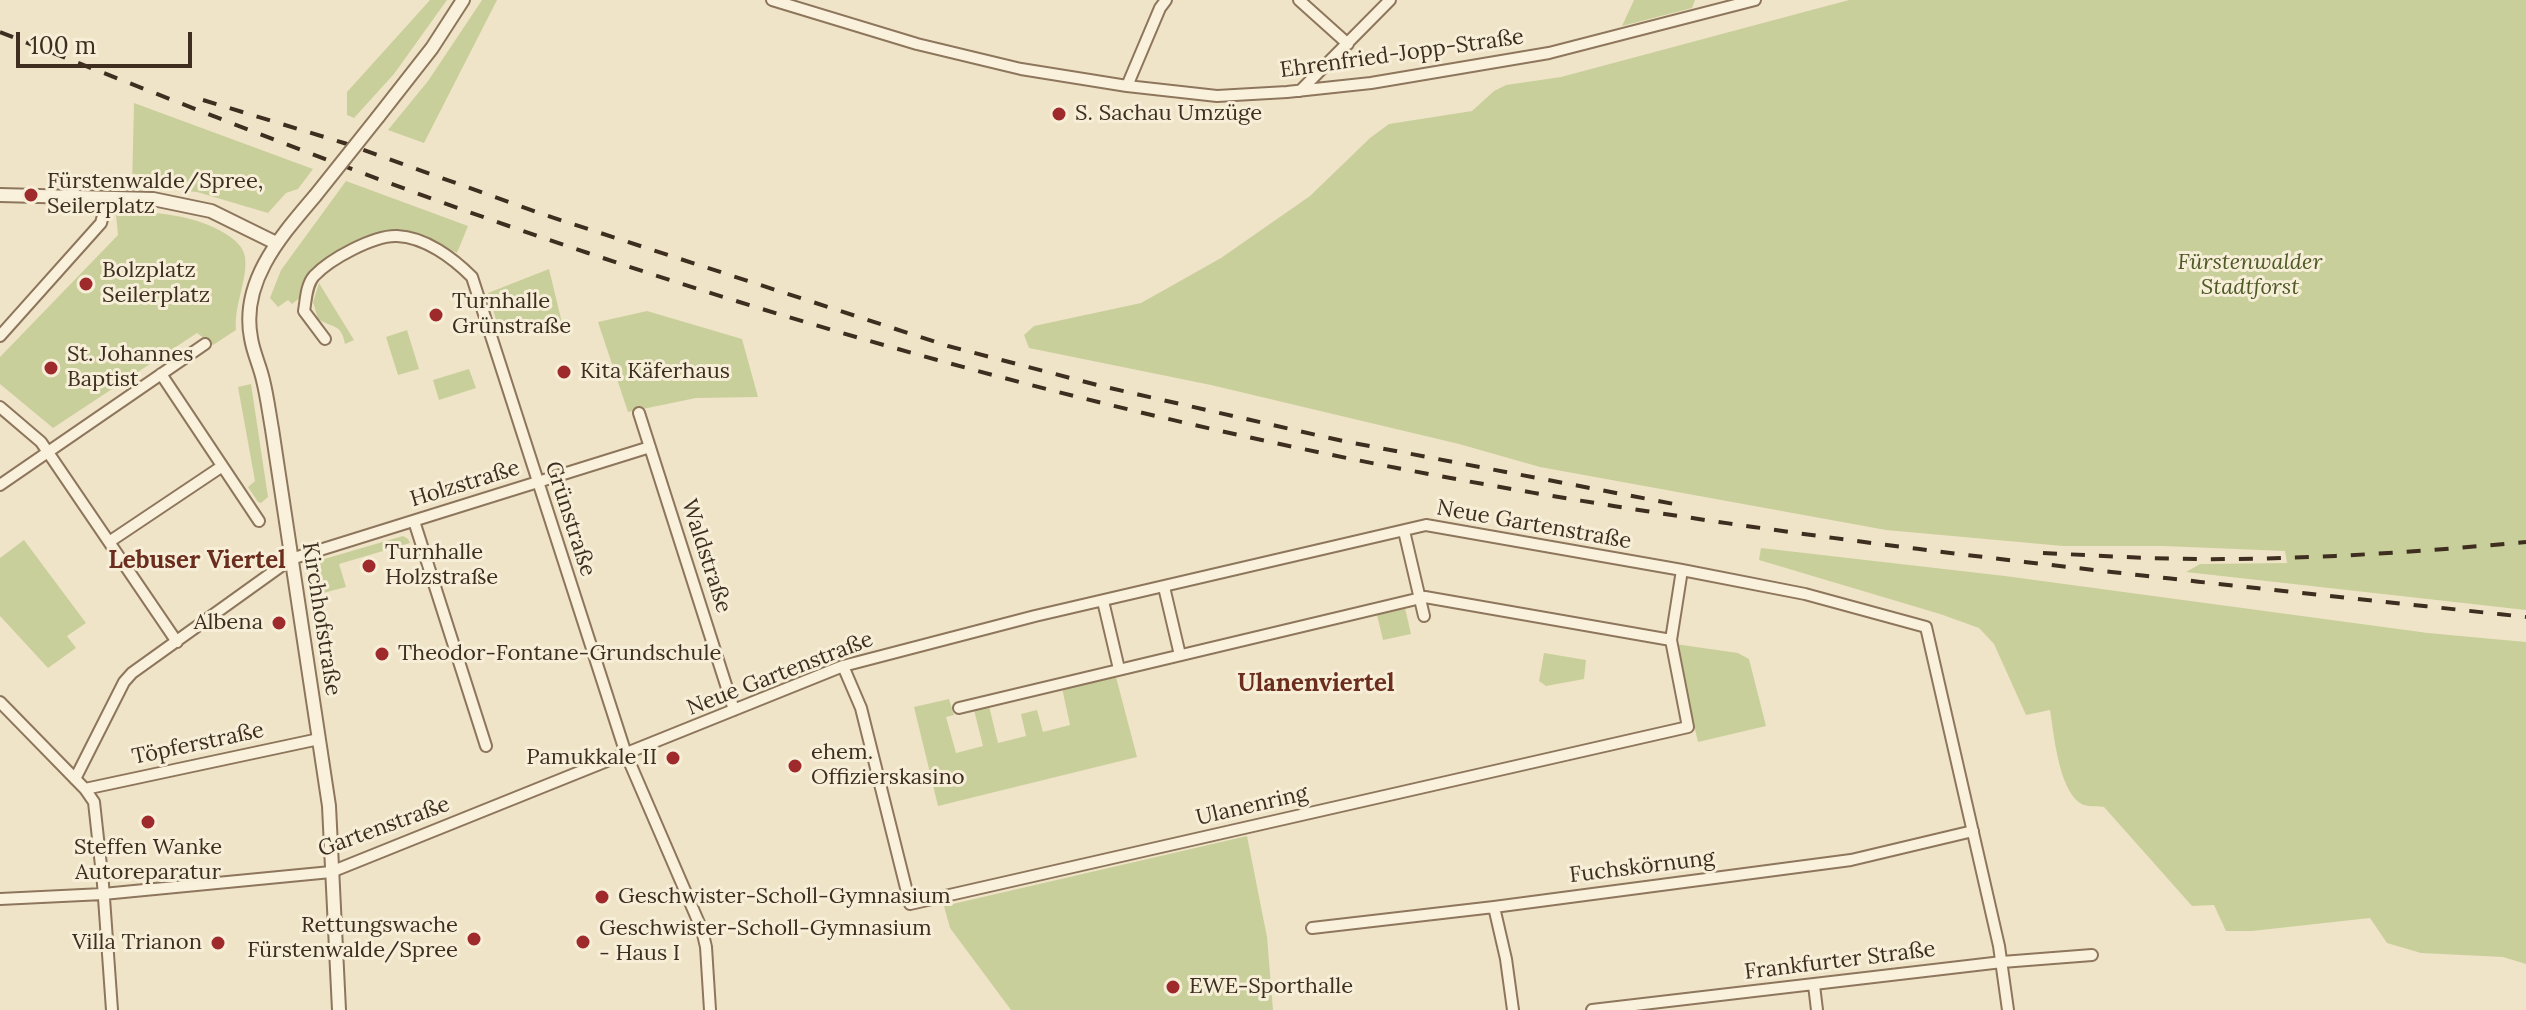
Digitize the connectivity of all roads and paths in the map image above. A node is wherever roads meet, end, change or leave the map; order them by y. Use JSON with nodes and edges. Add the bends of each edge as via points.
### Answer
{"nodes":[{"id":1,"x":463,"y":0,"type":"edge"},
{"id":2,"x":772,"y":0,"type":"edge"},
{"id":3,"x":1299,"y":0,"type":"edge"},
{"id":4,"x":1390,"y":0,"type":"edge"},
{"id":5,"x":1755,"y":0,"type":"edge"},
{"id":6,"x":1162,"y":3,"type":"edge"},
{"id":7,"x":1348,"y":44,"type":"junction"},
{"id":8,"x":1127,"y":86,"type":"junction"},
{"id":9,"x":1300,"y":91,"type":"junction"},
{"id":10,"x":0,"y":195,"type":"edge"},
{"id":11,"x":108,"y":197,"type":"junction"},
{"id":12,"x":276,"y":243,"type":"junction"},
{"id":13,"x":0,"y":336,"type":"edge"},
{"id":14,"x":325,"y":339,"type":"dead end"},
{"id":15,"x":205,"y":344,"type":"dead end"},
{"id":16,"x":161,"y":374,"type":"junction"},
{"id":17,"x":0,"y":407,"type":"edge"},
{"id":18,"x":639,"y":413,"type":"dead end"},
{"id":19,"x":650,"y":447,"type":"junction"},
{"id":20,"x":48,"y":452,"type":"junction"},
{"id":21,"x":221,"y":467,"type":"junction"},
{"id":22,"x":538,"y":483,"type":"junction"},
{"id":23,"x":0,"y":485,"type":"edge"},
{"id":24,"x":259,"y":521,"type":"dead end"},
{"id":25,"x":414,"y":521,"type":"junction"},
{"id":26,"x":1404,"y":531,"type":"junction"},
{"id":27,"x":109,"y":542,"type":"junction"},
{"id":28,"x":291,"y":559,"type":"junction"},
{"id":29,"x":1682,"y":570,"type":"junction"},
{"id":30,"x":1164,"y":587,"type":"junction"},
{"id":31,"x":1420,"y":598,"type":"junction"},
{"id":32,"x":1103,"y":601,"type":"junction"},
{"id":33,"x":1424,"y":616,"type":"dead end"},
{"id":34,"x":1671,"y":640,"type":"junction"},
{"id":35,"x":177,"y":642,"type":"junction"},
{"id":36,"x":1180,"y":655,"type":"junction"},
{"id":37,"x":843,"y":666,"type":"junction"},
{"id":38,"x":1119,"y":669,"type":"junction"},
{"id":39,"x":0,"y":702,"type":"edge"},
{"id":40,"x":959,"y":708,"type":"dead end"},
{"id":41,"x":734,"y":710,"type":"junction"},
{"id":42,"x":319,"y":739,"type":"junction"},
{"id":43,"x":486,"y":746,"type":"dead end"},
{"id":44,"x":626,"y":754,"type":"junction"},
{"id":45,"x":75,"y":779,"type":"junction"},
{"id":46,"x":85,"y":789,"type":"junction"},
{"id":47,"x":1973,"y":831,"type":"junction"},
{"id":48,"x":331,"y":872,"type":"junction"},
{"id":49,"x":103,"y":894,"type":"junction"},
{"id":50,"x":0,"y":899,"type":"edge"},
{"id":51,"x":1494,"y":907,"type":"junction"},
{"id":52,"x":1312,"y":928,"type":"dead end"},
{"id":53,"x":2092,"y":955,"type":"dead end"},
{"id":54,"x":2002,"y":962,"type":"junction"},
{"id":55,"x":1814,"y":985,"type":"junction"},
{"id":56,"x":112,"y":1010,"type":"edge"},
{"id":57,"x":339,"y":1010,"type":"edge"},
{"id":58,"x":710,"y":1010,"type":"edge"},
{"id":59,"x":1513,"y":1010,"type":"edge"},
{"id":60,"x":1592,"y":1010,"type":"edge"},
{"id":61,"x":1817,"y":1010,"type":"edge"},
{"id":62,"x":2008,"y":1010,"type":"edge"}],
"edges":[{"from":1,"to":12,"type":"street","name":"Kirchhofstraße","bridge":true,"via":[[432,48]]},
{"from":2,"to":8,"type":"street","name":"Ehrenfried-Jopp-Straße","via":[[917,44],[1021,69]]},
{"from":3,"to":7,"type":"street"},
{"from":4,"to":7,"type":"street"},
{"from":5,"to":9,"type":"street","name":"Ehrenfried-Jopp-Straße","via":[[1549,53]]},
{"from":6,"to":8,"type":"street"},
{"from":7,"to":9,"type":"street"},
{"from":8,"to":9,"type":"street","name":"Ehrenfried-Jopp-Straße","via":[[1217,96]]},
{"from":10,"to":11,"type":"street"},
{"from":11,"to":12,"type":"street","via":[[153,199],[211,211]]},
{"from":11,"to":13,"type":"street","via":[[101,223]]},
{"from":12,"to":28,"type":"street","name":"Kirchhofstraße","via":[[254,291],[250,336],[263,380]]},
{"from":14,"to":22,"type":"street","name":"Grünstraße","via":[[304,311],[306,294],[313,277],[344,255],[373,239],[399,236],[454,258],[472,277]]},
{"from":15,"to":16,"type":"street"},
{"from":16,"to":20,"type":"street"},
{"from":16,"to":21,"type":"street"},
{"from":17,"to":20,"type":"street"},
{"from":18,"to":19,"type":"street","name":"Waldstraße"},
{"from":19,"to":22,"type":"street","name":"Holzstraße"},
{"from":19,"to":41,"type":"street","name":"Waldstraße"},
{"from":20,"to":23,"type":"street"},
{"from":20,"to":27,"type":"street"},
{"from":21,"to":24,"type":"street"},
{"from":21,"to":27,"type":"street"},
{"from":22,"to":25,"type":"street","name":"Holzstraße"},
{"from":22,"to":44,"type":"street","name":"Grünstraße"},
{"from":25,"to":28,"type":"street","name":"Holzstraße"},
{"from":25,"to":43,"type":"street"},
{"from":26,"to":29,"type":"street","name":"Neue Gartenstraße","via":[[1426,525]]},
{"from":26,"to":30,"type":"street","name":"Neue Gartenstraße"},
{"from":26,"to":31,"type":"street"},
{"from":27,"to":35,"type":"street"},
{"from":28,"to":35,"type":"street","name":"Holzstraße"},
{"from":28,"to":42,"type":"street","name":"Kirchhofstraße"},
{"from":29,"to":34,"type":"street","name":"Ulanenring"},
{"from":29,"to":47,"type":"street","name":"Neue Gartenstraße","via":[[1805,594],[1926,627]]},
{"from":30,"to":32,"type":"street","name":"Neue Gartenstraße"},
{"from":30,"to":36,"type":"street"},
{"from":31,"to":33,"type":"street"},
{"from":31,"to":34,"type":"street"},
{"from":31,"to":36,"type":"street"},
{"from":32,"to":37,"type":"street","name":"Neue Gartenstraße"},
{"from":32,"to":38,"type":"street"},
{"from":34,"to":37,"type":"street","name":"Ulanenring","via":[[1688,727],[910,904],[861,708]]},
{"from":35,"to":45,"type":"street","name":"Holzstraße","via":[[124,682]]},
{"from":36,"to":38,"type":"street"},
{"from":37,"to":41,"type":"street","name":"Neue Gartenstraße"},
{"from":38,"to":40,"type":"street"},
{"from":39,"to":45,"type":"street"},
{"from":41,"to":44,"type":"street","name":"Neue Gartenstraße"},
{"from":42,"to":46,"type":"street","name":"Töpferstraße"},
{"from":42,"to":48,"type":"street","name":"Kirchhofstraße"},
{"from":44,"to":48,"type":"street","name":"Gartenstraße"},
{"from":44,"to":58,"type":"street","name":"Grünstraße","via":[[702,930]]},
{"from":45,"to":46,"type":"street"},
{"from":46,"to":49,"type":"street","via":[[94,802]]},
{"from":47,"to":51,"type":"street","name":"Fuchskörnung","via":[[1856,859]]},
{"from":47,"to":54,"type":"street","name":"Neue Gartenstraße"},
{"from":48,"to":49,"type":"street","name":"Gartenstraße"},
{"from":48,"to":57,"type":"street","name":"Kirchhofstraße"},
{"from":49,"to":50,"type":"street","name":"Gartenstraße"},
{"from":49,"to":56,"type":"street"},
{"from":51,"to":52,"type":"street","name":"Fuchskörnung"},
{"from":51,"to":59,"type":"street"},
{"from":53,"to":54,"type":"street","name":"Frankfurter Straße"},
{"from":54,"to":55,"type":"street","name":"Frankfurter Straße"},
{"from":54,"to":62,"type":"street","name":"Neue Gartenstraße"},
{"from":55,"to":60,"type":"street","name":"Frankfurter Straße"},
{"from":55,"to":61,"type":"street"}]}
